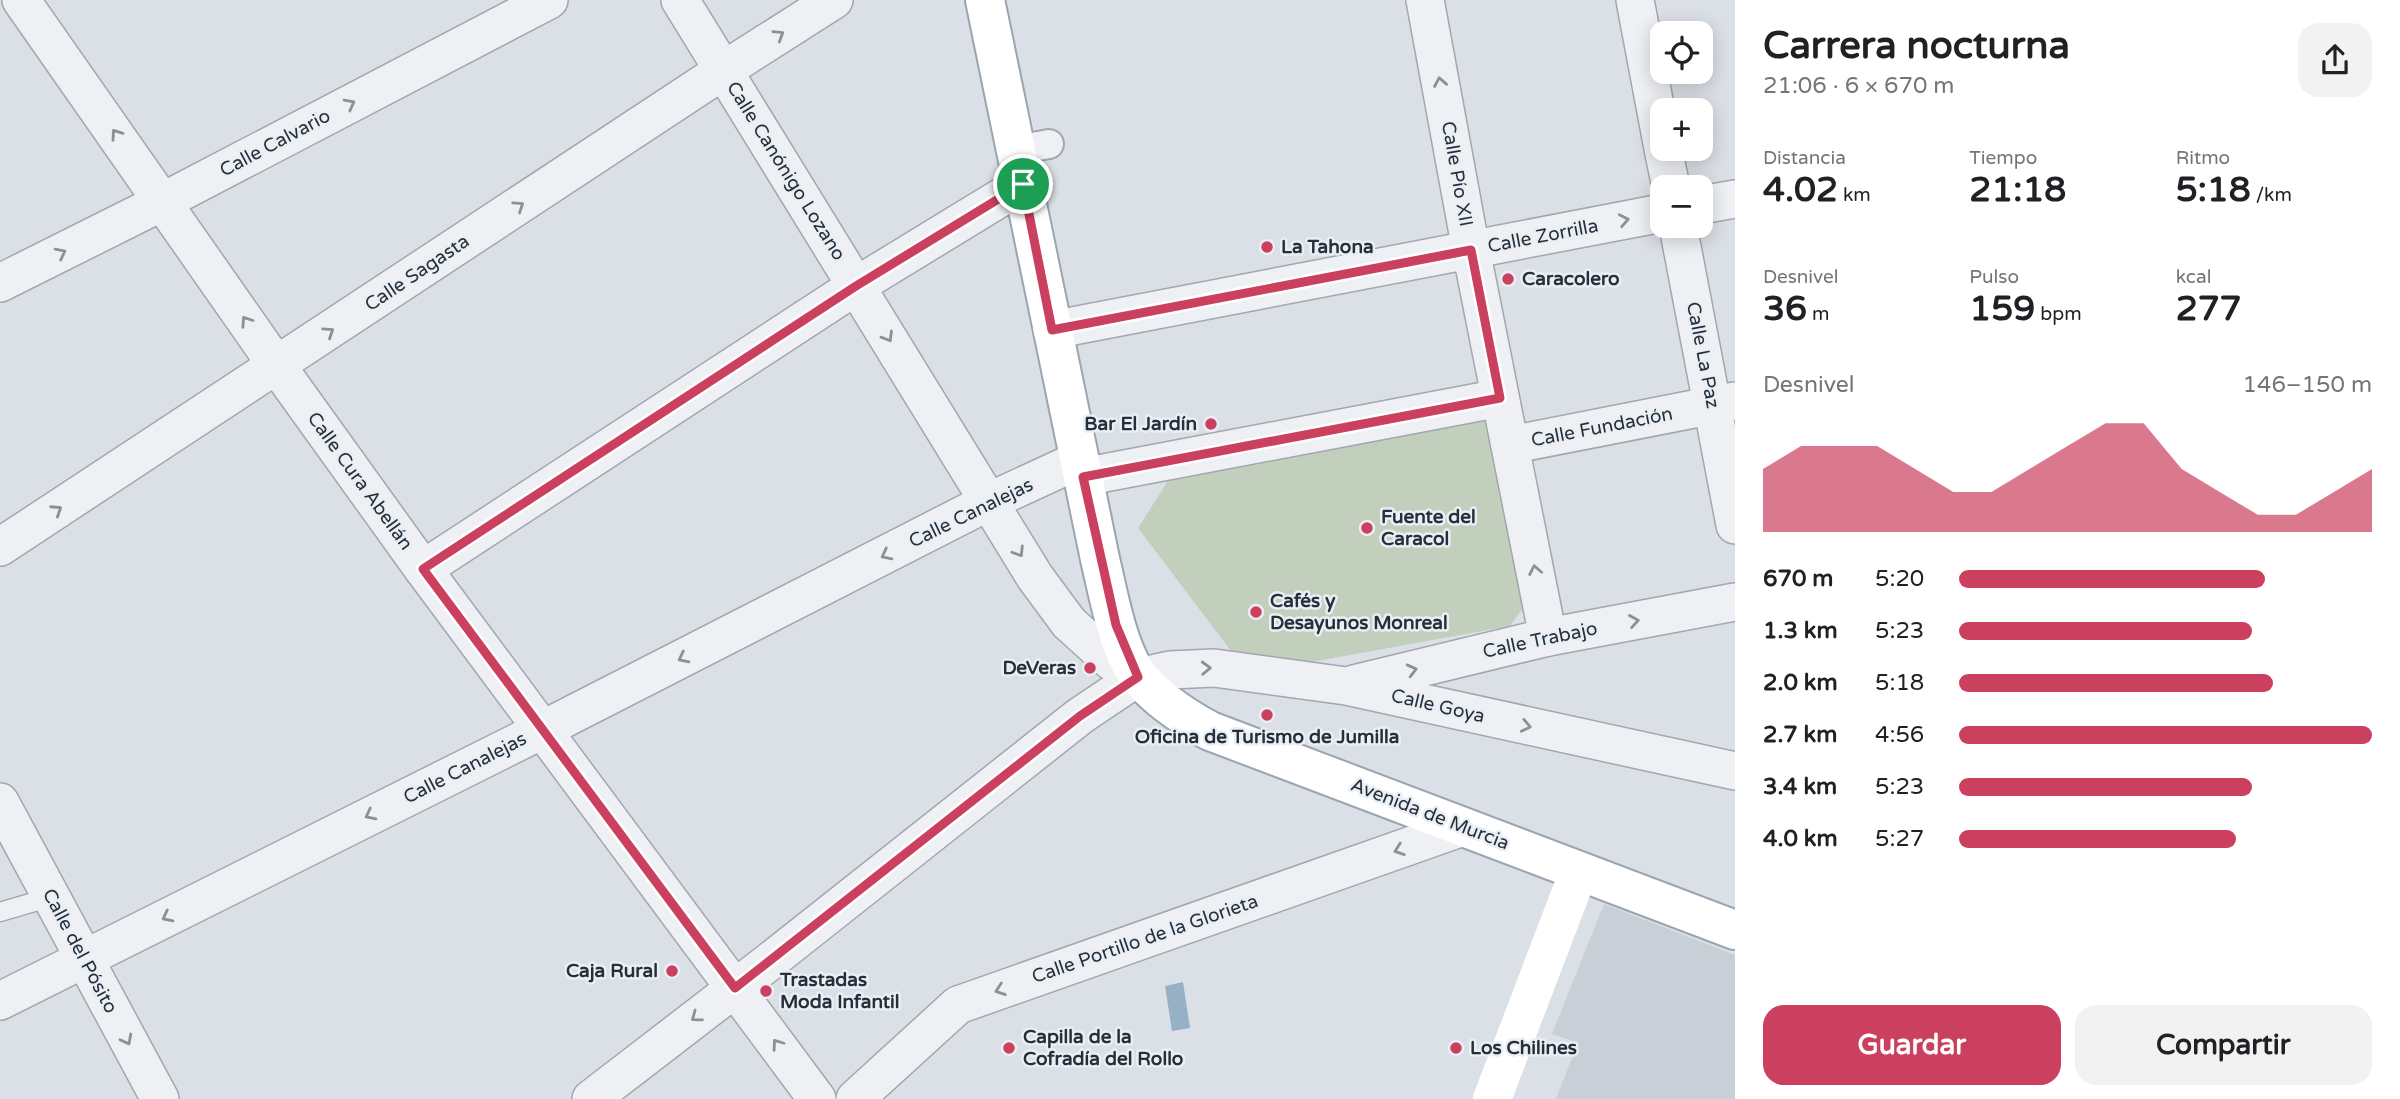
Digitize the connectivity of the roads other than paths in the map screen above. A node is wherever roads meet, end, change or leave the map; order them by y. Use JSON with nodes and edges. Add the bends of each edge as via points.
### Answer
{"nodes":[{"id":1,"x":21,"y":0,"type":"edge"},
{"id":2,"x":549,"y":0,"type":"edge"},
{"id":3,"x":680,"y":0,"type":"edge"},
{"id":4,"x":834,"y":0,"type":"edge"},
{"id":5,"x":985,"y":0,"type":"edge"},
{"id":6,"x":1425,"y":0,"type":"edge"},
{"id":7,"x":1636,"y":0,"type":"edge"},
{"id":8,"x":724,"y":70,"type":"junction"},
{"id":9,"x":1654,"y":98,"type":"edge"},
{"id":10,"x":1029,"y":160,"type":"junction"},
{"id":11,"x":1735,"y":199,"type":"edge"},
{"id":12,"x":164,"y":201,"type":"junction"},
{"id":13,"x":1713,"y":203,"type":"edge"},
{"id":14,"x":1650,"y":215,"type":"edge"},
{"id":15,"x":1681,"y":238,"type":"edge"},
{"id":16,"x":1471,"y":250,"type":"junction"},
{"id":17,"x":0,"y":283,"type":"edge"},
{"id":18,"x":856,"y":286,"type":"junction"},
{"id":19,"x":1052,"y":330,"type":"junction"},
{"id":20,"x":277,"y":366,"type":"junction"},
{"id":21,"x":1500,"y":398,"type":"junction"},
{"id":22,"x":1724,"y":404,"type":"edge"},
{"id":23,"x":1510,"y":445,"type":"junction"},
{"id":24,"x":1081,"y":469,"type":"junction"},
{"id":25,"x":989,"y":502,"type":"junction"},
{"id":26,"x":1735,"y":525,"type":"edge"},
{"id":27,"x":0,"y":547,"type":"edge"},
{"id":28,"x":423,"y":569,"type":"junction"},
{"id":29,"x":1735,"y":603,"type":"edge"},
{"id":30,"x":1548,"y":637,"type":"junction"},
{"id":31,"x":1138,"y":677,"type":"junction"},
{"id":32,"x":1346,"y":686,"type":"junction"},
{"id":33,"x":542,"y":730,"type":"junction"},
{"id":34,"x":1735,"y":771,"type":"edge"},
{"id":35,"x":0,"y":803,"type":"edge"},
{"id":36,"x":1463,"y":827,"type":"junction"},
{"id":37,"x":1579,"y":871,"type":"junction"},
{"id":38,"x":51,"y":897,"type":"junction"},
{"id":39,"x":0,"y":912,"type":"edge"},
{"id":40,"x":1735,"y":930,"type":"edge"},
{"id":41,"x":83,"y":959,"type":"junction"},
{"id":42,"x":735,"y":988,"type":"junction"},
{"id":43,"x":0,"y":1001,"type":"edge"},
{"id":44,"x":160,"y":1099,"type":"edge"},
{"id":45,"x":591,"y":1099,"type":"edge"},
{"id":46,"x":817,"y":1099,"type":"edge"},
{"id":47,"x":855,"y":1099,"type":"edge"},
{"id":48,"x":1492,"y":1099,"type":"edge"}],
"edges":[{"from":12,"to":1,"type":"street","name":"Calle Cura Abellán","one_way":true},
{"from":12,"to":2,"type":"street","name":"Calle Calvario","one_way":true},
{"from":3,"to":8,"type":"street","name":"Calle Canónigo Lozano"},
{"from":8,"to":4,"type":"street","name":"Calle Sagasta","one_way":true},
{"from":5,"to":10,"type":"main road"},
{"from":16,"to":6,"type":"street","name":"Calle Pío XII","one_way":true},
{"from":7,"to":9,"type":"street"},
{"from":8,"to":18,"type":"street","name":"Calle Canónigo Lozano"},
{"from":20,"to":8,"type":"street","name":"Calle Sagasta","one_way":true},
{"from":10,"to":18,"type":"street"},
{"from":10,"to":19,"type":"main road"},
{"from":11,"to":13,"type":"street"},
{"from":17,"to":12,"type":"street","name":"Calle Calvario","one_way":true},
{"from":20,"to":12,"type":"street","name":"Calle Cura Abellán","one_way":true},
{"from":16,"to":14,"type":"street","name":"Calle Zorrilla","one_way":true},
{"from":15,"to":22,"type":"street","name":"Calle La Paz"},
{"from":16,"to":19,"type":"street","name":"Calle Zorrilla"},
{"from":16,"to":21,"type":"street","name":"Calle Pío XII"},
{"from":18,"to":25,"type":"street","name":"Calle Canónigo Lozano","one_way":true},
{"from":18,"to":28,"type":"street"},
{"from":19,"to":24,"type":"main road"},
{"from":27,"to":20,"type":"street","name":"Calle Sagasta","one_way":true},
{"from":20,"to":28,"type":"street","name":"Calle Cura Abellán"},
{"from":21,"to":23,"type":"street","name":"Calle Pío XII"},
{"from":21,"to":24,"type":"street","name":"Calle Canalejas"},
{"from":22,"to":23,"type":"street","name":"Calle Fundación"},
{"from":22,"to":26,"type":"street","name":"Calle La Paz"},
{"from":30,"to":23,"type":"street","name":"Calle Pío XII","one_way":true},
{"from":24,"to":25,"type":"street","name":"Calle Canalejas"},
{"from":24,"to":31,"type":"main road","via":[[1116,625]]},
{"from":25,"to":31,"type":"street","name":"Calle Canónigo Lozano","one_way":true,"via":[[1069,623],[1111,661]]},
{"from":25,"to":33,"type":"street","name":"Calle Canalejas","one_way":true},
{"from":28,"to":33,"type":"street","name":"Calle Cura Abellán"},
{"from":30,"to":29,"type":"street","name":"Calle Trabajo","one_way":true},
{"from":32,"to":30,"type":"street","name":"Calle Trabajo","one_way":true},
{"from":31,"to":32,"type":"street","name":"Calle Goya","one_way":true,"via":[[1214,668]]},
{"from":31,"to":36,"type":"main road","name":"Avenida de Murcia","via":[[1166,704],[1210,731]]},
{"from":31,"to":42,"type":"street","via":[[1080,716]]},
{"from":32,"to":34,"type":"street","name":"Calle Goya","one_way":true},
{"from":33,"to":41,"type":"street","name":"Calle Canalejas","one_way":true},
{"from":33,"to":42,"type":"street","name":"Calle Cura Abellán"},
{"from":35,"to":38,"type":"street","name":"Calle del Pósito"},
{"from":36,"to":37,"type":"main road","name":"Avenida de Murcia"},
{"from":36,"to":47,"type":"street","name":"Calle Portillo de la Glorieta","one_way":true,"via":[[958,1005]]},
{"from":37,"to":40,"type":"main road","name":"Avenida de Murcia"},
{"from":37,"to":48,"type":"main road"},
{"from":38,"to":39,"type":"lane"},
{"from":38,"to":41,"type":"street","name":"Calle del Pósito"},
{"from":41,"to":43,"type":"street","name":"Calle Canalejas"},
{"from":41,"to":44,"type":"street","name":"Calle del Pósito","one_way":true},
{"from":42,"to":45,"type":"street","one_way":true},
{"from":46,"to":42,"type":"street","name":"Calle Cura Abellán","one_way":true}]}
